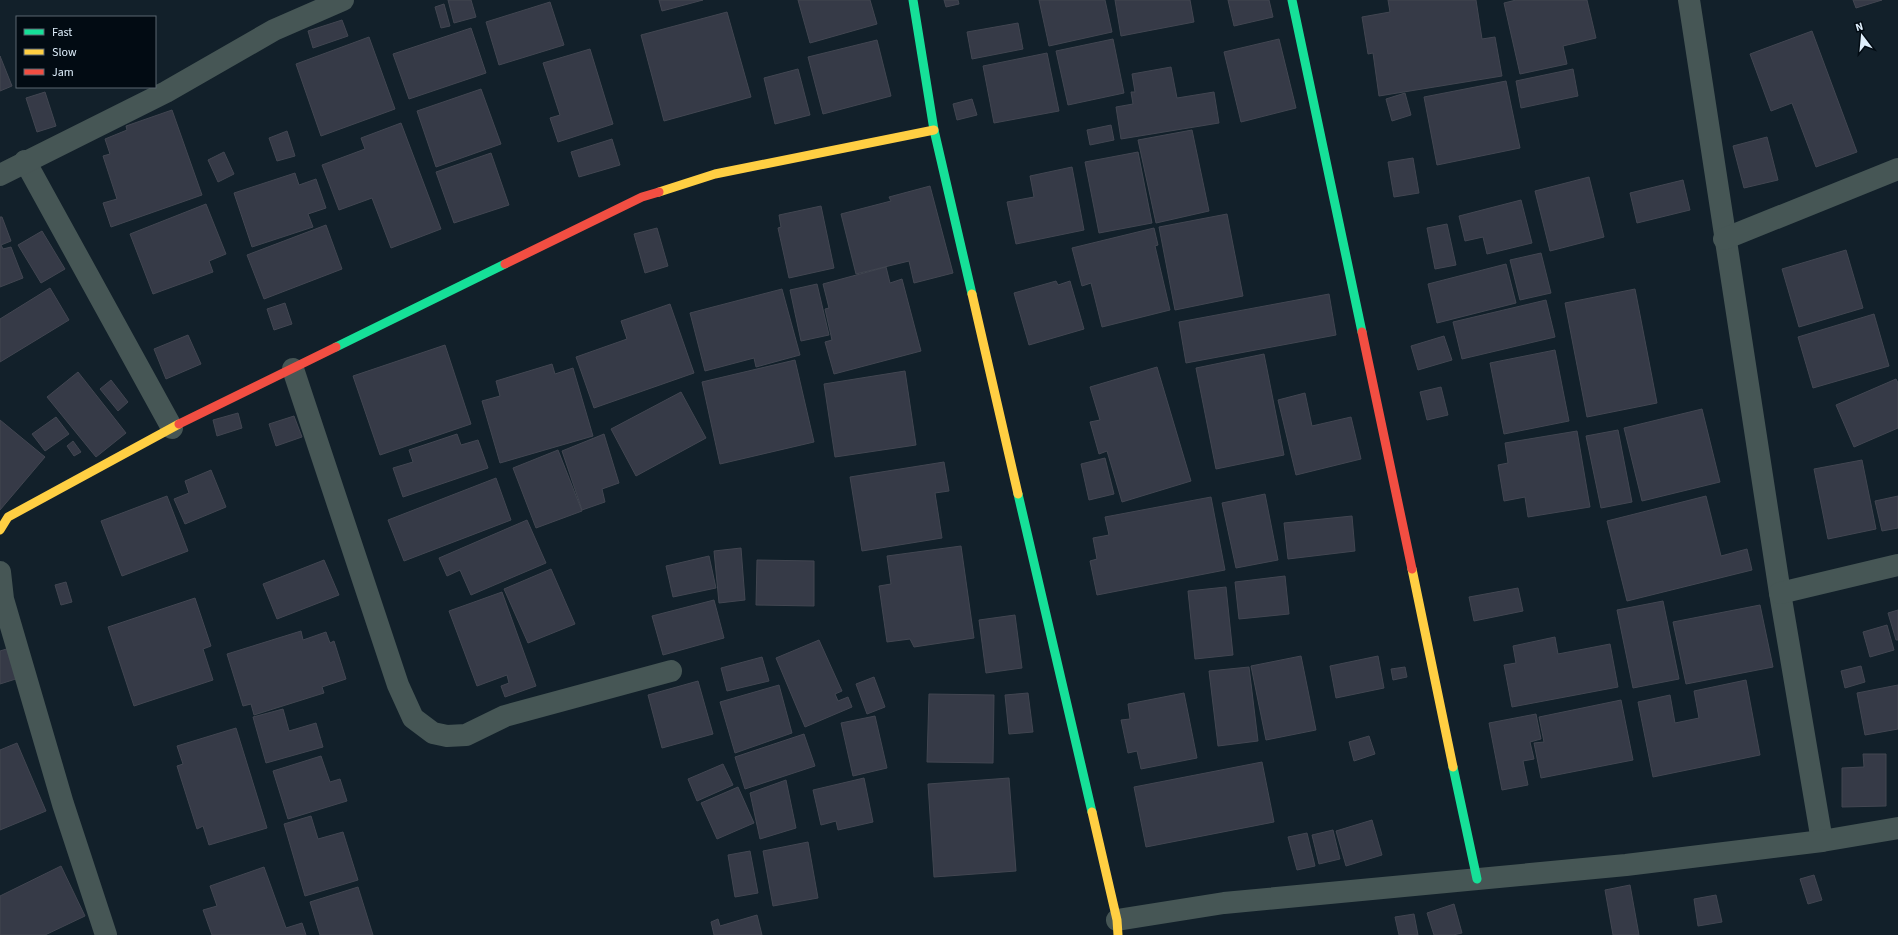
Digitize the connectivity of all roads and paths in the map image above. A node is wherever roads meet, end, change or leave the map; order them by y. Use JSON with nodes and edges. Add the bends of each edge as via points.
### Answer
{"nodes":[{"id":1,"x":343,"y":0,"type":"edge"},
{"id":2,"x":913,"y":0,"type":"edge"},
{"id":3,"x":1292,"y":0,"type":"edge"},
{"id":4,"x":1689,"y":0,"type":"edge"},
{"id":5,"x":934,"y":130,"type":"junction"},
{"id":6,"x":25,"y":161,"type":"junction"},
{"id":7,"x":1898,"y":169,"type":"edge"},
{"id":8,"x":0,"y":175,"type":"edge"},
{"id":9,"x":1724,"y":239,"type":"junction"},
{"id":10,"x":293,"y":369,"type":"junction"},
{"id":11,"x":172,"y":428,"type":"junction"},
{"id":12,"x":0,"y":530,"type":"edge"},
{"id":13,"x":1898,"y":565,"type":"edge"},
{"id":14,"x":0,"y":572,"type":"edge"},
{"id":15,"x":1780,"y":593,"type":"junction"},
{"id":16,"x":2,"y":600,"type":"edge"},
{"id":17,"x":671,"y":671,"type":"dead end"},
{"id":18,"x":1898,"y":828,"type":"edge"},
{"id":19,"x":1822,"y":841,"type":"junction"},
{"id":20,"x":1477,"y":879,"type":"junction"},
{"id":21,"x":1118,"y":928,"type":"edge"},
{"id":22,"x":106,"y":935,"type":"edge"}],
"edges":[{"from":1,"to":6,"type":"street","via":[[274,30],[166,92]]},
{"from":2,"to":5,"type":"street"},
{"from":3,"to":20,"type":"street"},
{"from":4,"to":9,"type":"street"},
{"from":5,"to":10,"type":"street","via":[[715,174],[642,197]]},
{"from":5,"to":21,"type":"street"},
{"from":6,"to":8,"type":"street"},
{"from":6,"to":11,"type":"street"},
{"from":7,"to":9,"type":"street"},
{"from":9,"to":15,"type":"street"},
{"from":10,"to":11,"type":"street"},
{"from":10,"to":17,"type":"street","via":[[398,685],[413,718],[433,733],[446,736],[466,734],[505,716]]},
{"from":11,"to":12,"type":"street","via":[[8,517]]},
{"from":13,"to":15,"type":"street"},
{"from":14,"to":16,"type":"street"},
{"from":15,"to":19,"type":"street"},
{"from":16,"to":22,"type":"street","via":[[63,804]]},
{"from":18,"to":19,"type":"street"},
{"from":19,"to":20,"type":"street","via":[[1626,865]]},
{"from":20,"to":21,"type":"street","via":[[1224,903]]}]}
